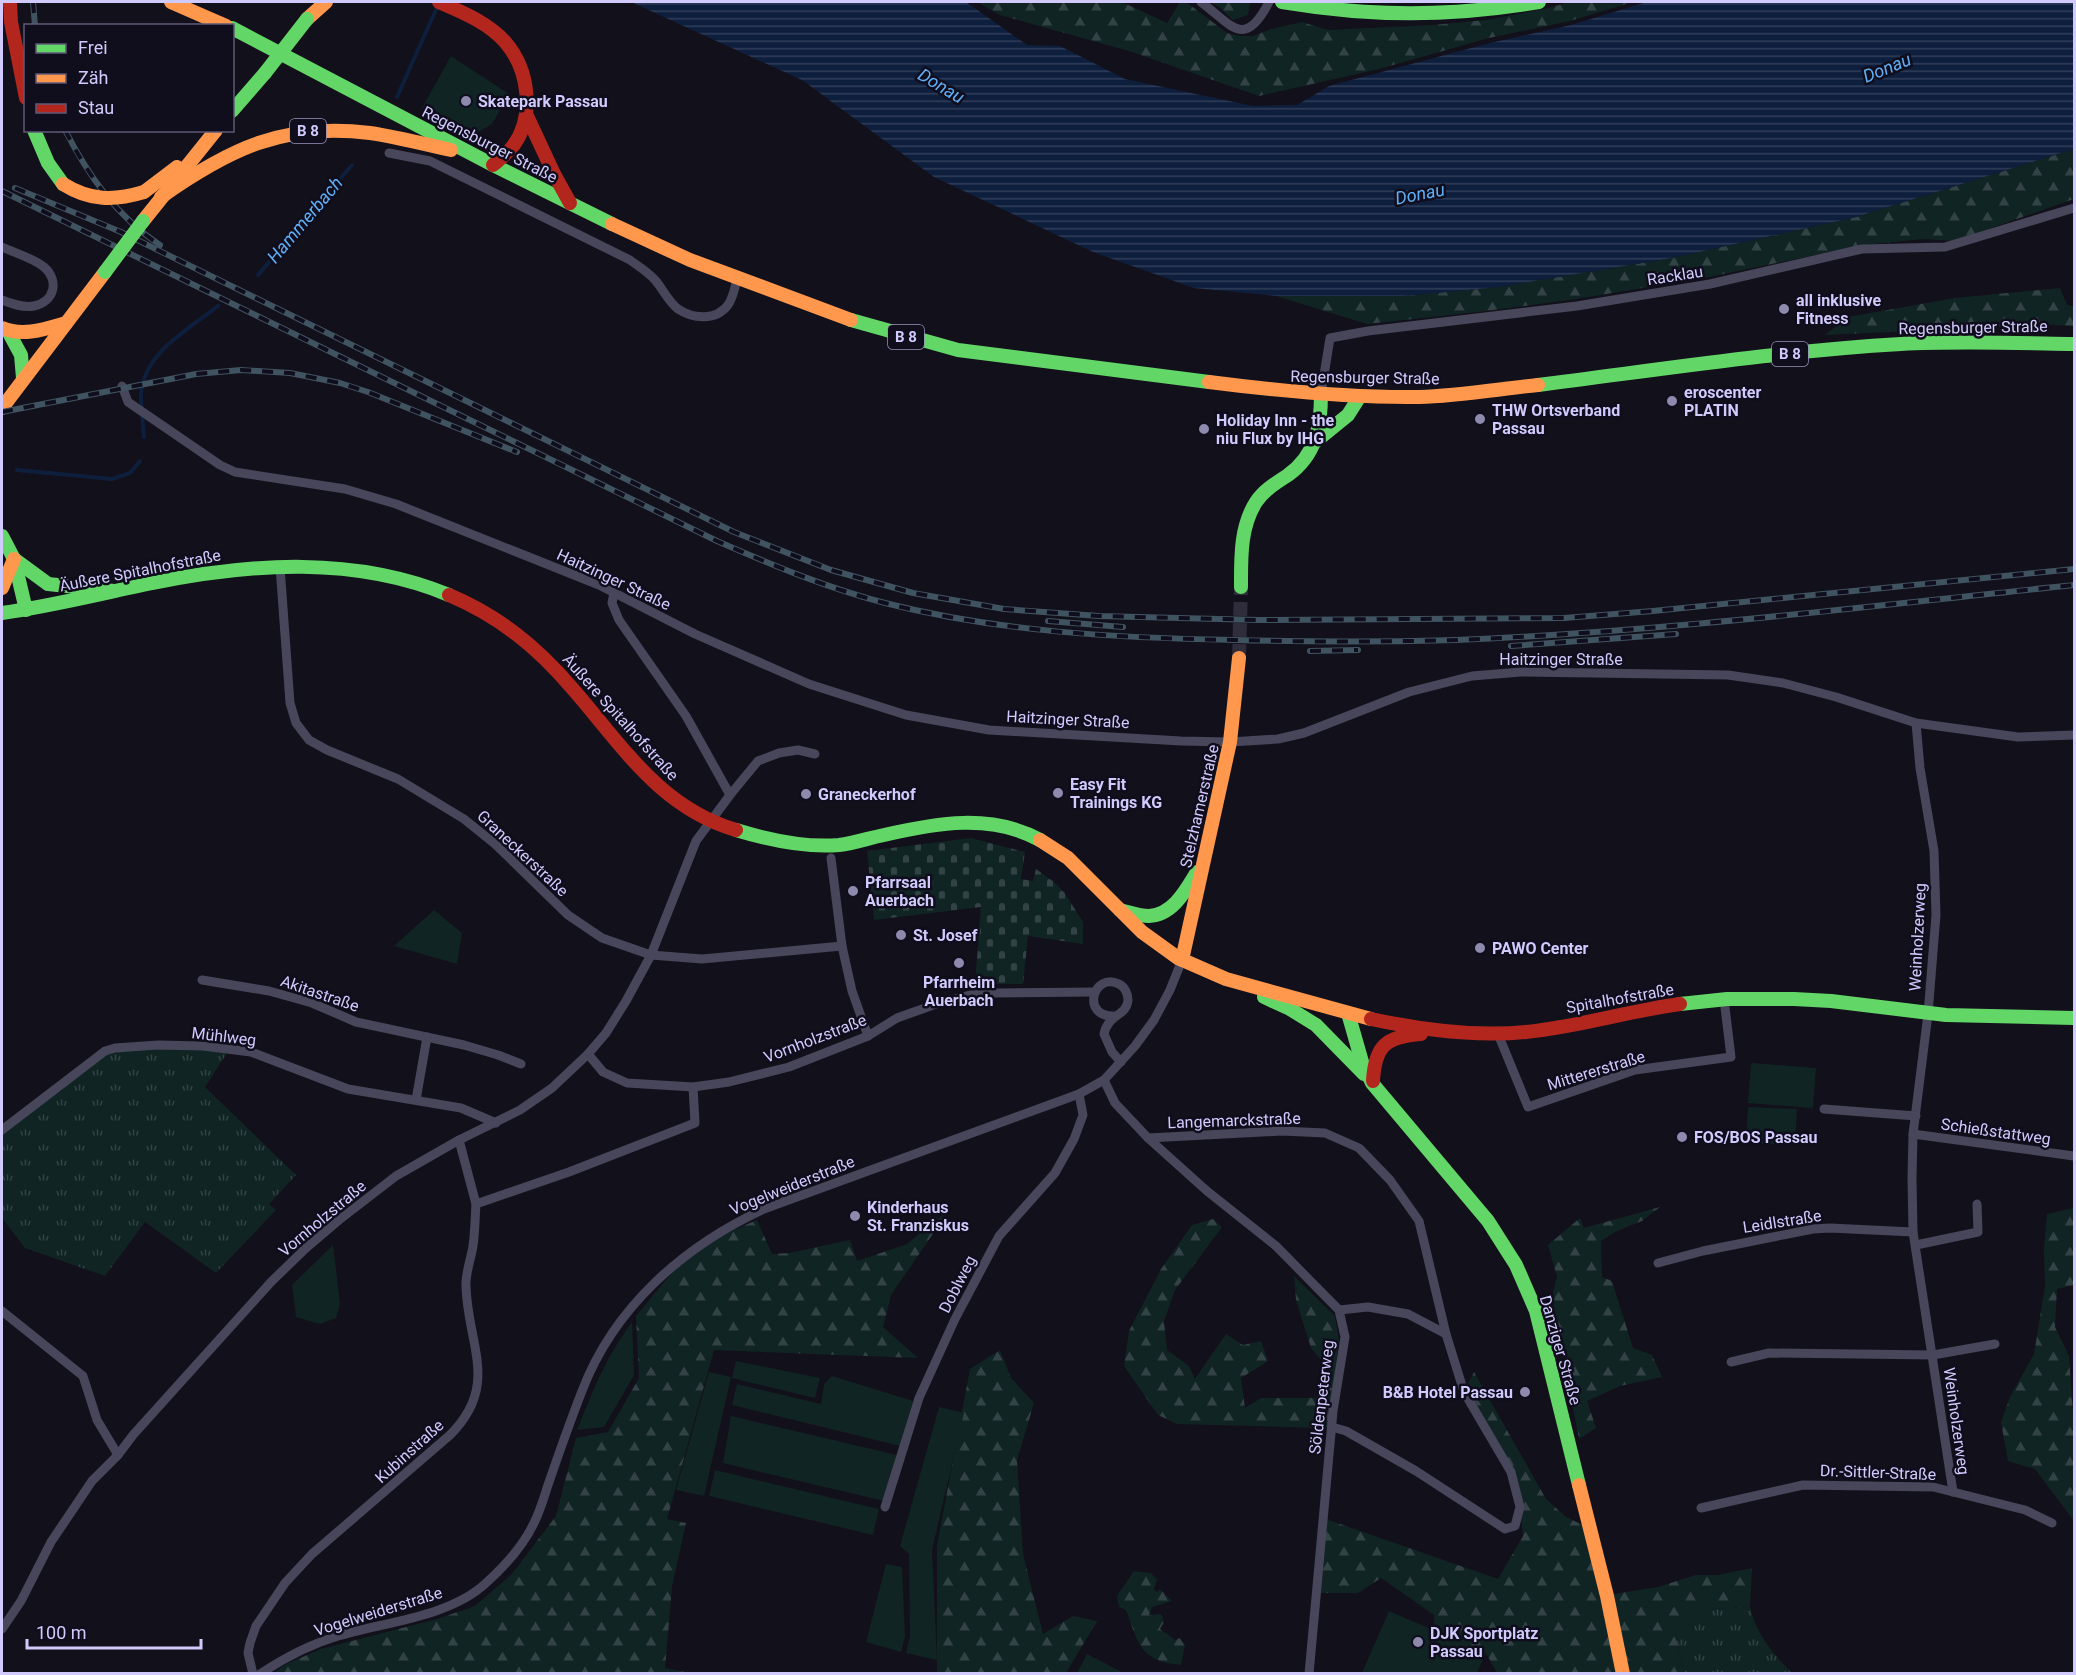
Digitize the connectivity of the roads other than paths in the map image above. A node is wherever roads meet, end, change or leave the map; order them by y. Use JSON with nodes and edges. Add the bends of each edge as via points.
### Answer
{"nodes":[{"id":1,"x":10,"y":2,"type":"edge"},
{"id":2,"x":171,"y":2,"type":"edge"},
{"id":3,"x":318,"y":2,"type":"edge"},
{"id":4,"x":326,"y":2,"type":"edge"},
{"id":5,"x":439,"y":2,"type":"edge"},
{"id":6,"x":1201,"y":2,"type":"edge"},
{"id":7,"x":1269,"y":2,"type":"edge"},
{"id":8,"x":1282,"y":2,"type":"edge"},
{"id":9,"x":1504,"y":2,"type":"edge"},
{"id":10,"x":1539,"y":2,"type":"edge"},
{"id":11,"x":1470,"y":12,"type":"junction"},
{"id":12,"x":307,"y":19,"type":"junction"},
{"id":13,"x":221,"y":24,"type":"edge"},
{"id":14,"x":234,"y":29,"type":"edge"},
{"id":15,"x":24,"y":88,"type":"edge"},
{"id":16,"x":234,"y":109,"type":"edge"},
{"id":17,"x":526,"y":116,"type":"junction"},
{"id":18,"x":35,"y":132,"type":"edge"},
{"id":19,"x":214,"y":132,"type":"edge"},
{"id":20,"x":200,"y":148,"type":"junction"},
{"id":21,"x":389,"y":153,"type":"dead end"},
{"id":22,"x":469,"y":153,"type":"junction"},
{"id":23,"x":493,"y":165,"type":"junction"},
{"id":24,"x":161,"y":197,"type":"junction"},
{"id":25,"x":570,"y":202,"type":"junction"},
{"id":26,"x":2074,"y":208,"type":"edge"},
{"id":27,"x":2,"y":247,"type":"edge"},
{"id":28,"x":737,"y":279,"type":"junction"},
{"id":29,"x":2,"y":300,"type":"edge"},
{"id":30,"x":66,"y":323,"type":"junction"},
{"id":31,"x":4,"y":330,"type":"edge"},
{"id":32,"x":2074,"y":344,"type":"edge"},
{"id":33,"x":23,"y":378,"type":"junction"},
{"id":34,"x":122,"y":386,"type":"dead end"},
{"id":35,"x":1321,"y":394,"type":"junction"},
{"id":36,"x":1360,"y":396,"type":"junction"},
{"id":37,"x":2,"y":408,"type":"edge"},
{"id":38,"x":1316,"y":441,"type":"junction"},
{"id":39,"x":2,"y":536,"type":"edge"},
{"id":40,"x":14,"y":559,"type":"junction"},
{"id":41,"x":280,"y":567,"type":"junction"},
{"id":42,"x":1241,"y":586,"type":"tunnel mouth"},
{"id":43,"x":2,"y":588,"type":"edge"},
{"id":44,"x":114,"y":591,"type":"junction"},
{"id":45,"x":614,"y":592,"type":"junction"},
{"id":46,"x":26,"y":610,"type":"junction"},
{"id":47,"x":2,"y":612,"type":"edge"},
{"id":48,"x":1239,"y":658,"type":"tunnel mouth"},
{"id":49,"x":1916,"y":723,"type":"junction"},
{"id":50,"x":2074,"y":735,"type":"edge"},
{"id":51,"x":1230,"y":742,"type":"junction"},
{"id":52,"x":815,"y":753,"type":"dead end"},
{"id":53,"x":730,"y":795,"type":"junction"},
{"id":54,"x":710,"y":822,"type":"junction"},
{"id":55,"x":831,"y":858,"type":"dead end"},
{"id":56,"x":1202,"y":864,"type":"junction"},
{"id":57,"x":1118,"y":910,"type":"junction"},
{"id":58,"x":842,"y":946,"type":"junction"},
{"id":59,"x":651,"y":955,"type":"junction"},
{"id":60,"x":1182,"y":960,"type":"junction"},
{"id":61,"x":1218,"y":976,"type":"junction"},
{"id":62,"x":202,"y":980,"type":"dead end"},
{"id":63,"x":1095,"y":992,"type":"junction"},
{"id":64,"x":1724,"y":999,"type":"junction"},
{"id":65,"x":1348,"y":1013,"type":"junction"},
{"id":66,"x":1928,"y":1014,"type":"junction"},
{"id":67,"x":1115,"y":1016,"type":"junction"},
{"id":68,"x":2074,"y":1018,"type":"edge"},
{"id":69,"x":1452,"y":1033,"type":"junction"},
{"id":70,"x":1498,"y":1034,"type":"junction"},
{"id":71,"x":868,"y":1036,"type":"junction"},
{"id":72,"x":428,"y":1037,"type":"junction"},
{"id":73,"x":588,"y":1054,"type":"junction"},
{"id":74,"x":1121,"y":1062,"type":"junction"},
{"id":75,"x":521,"y":1064,"type":"dead end"},
{"id":76,"x":1104,"y":1080,"type":"junction"},
{"id":77,"x":1372,"y":1083,"type":"junction"},
{"id":78,"x":693,"y":1087,"type":"junction"},
{"id":79,"x":1079,"y":1094,"type":"junction"},
{"id":80,"x":416,"y":1100,"type":"junction"},
{"id":81,"x":1824,"y":1109,"type":"dead end"},
{"id":82,"x":1916,"y":1116,"type":"junction"},
{"id":83,"x":496,"y":1123,"type":"junction"},
{"id":84,"x":2,"y":1130,"type":"edge"},
{"id":85,"x":1913,"y":1134,"type":"junction"},
{"id":86,"x":1148,"y":1138,"type":"junction"},
{"id":87,"x":459,"y":1140,"type":"junction"},
{"id":88,"x":2074,"y":1156,"type":"edge"},
{"id":89,"x":476,"y":1204,"type":"junction"},
{"id":90,"x":1977,"y":1204,"type":"dead end"},
{"id":91,"x":1913,"y":1232,"type":"junction"},
{"id":92,"x":1916,"y":1245,"type":"junction"},
{"id":93,"x":1658,"y":1263,"type":"dead end"},
{"id":94,"x":1339,"y":1310,"type":"junction"},
{"id":95,"x":2,"y":1311,"type":"edge"},
{"id":96,"x":1446,"y":1334,"type":"junction"},
{"id":97,"x":1995,"y":1344,"type":"dead end"},
{"id":98,"x":1933,"y":1355,"type":"junction"},
{"id":99,"x":1731,"y":1362,"type":"dead end"},
{"id":100,"x":1332,"y":1427,"type":"junction"},
{"id":101,"x":118,"y":1455,"type":"junction"},
{"id":102,"x":1953,"y":1492,"type":"junction"},
{"id":103,"x":885,"y":1507,"type":"dead end"},
{"id":104,"x":1701,"y":1508,"type":"dead end"},
{"id":105,"x":2052,"y":1523,"type":"dead end"},
{"id":106,"x":2,"y":1629,"type":"edge"},
{"id":107,"x":253,"y":1674,"type":"edge"},
{"id":108,"x":260,"y":1674,"type":"edge"},
{"id":109,"x":1310,"y":1674,"type":"edge"},
{"id":110,"x":1623,"y":1674,"type":"edge"}],
"edges":[{"from":1,"to":15,"type":"main road"},
{"from":2,"to":13,"type":"main road"},
{"from":3,"to":12,"type":"main road"},
{"from":4,"to":12,"type":"main road"},
{"from":5,"to":17,"type":"main road","via":[[461,11],[500,37],[516,58],[523,76]]},
{"from":6,"to":7,"type":"street","via":[[1224,23],[1242,28],[1258,22]]},
{"from":8,"to":11,"type":"main road","via":[[1363,12]]},
{"from":9,"to":11,"type":"main road"},
{"from":10,"to":11,"type":"main road"},
{"from":12,"to":16,"type":"main road","bridge":true},
{"from":14,"to":22,"type":"main road","name":"Regensburger Straße","number":"B 8"},
{"from":17,"to":23,"type":"main road","via":[[514,145]]},
{"from":17,"to":25,"type":"main road"},
{"from":18,"to":20,"type":"main road","bridge":true,"via":[[48,163],[63,184],[100,200],[128,198],[144,192]]},
{"from":19,"to":20,"type":"main road"},
{"from":20,"to":24,"type":"main road"},
{"from":21,"to":28,"type":"street","via":[[430,161],[630,260],[691,316],[721,313],[730,303]]},
{"from":22,"to":23,"type":"main road","name":"Regensburger Straße","number":"B 8"},
{"from":22,"to":24,"type":"main road","number":"B 8","via":[[362,132],[323,130],[288,134],[236,150]]},
{"from":23,"to":25,"type":"main road","name":"Regensburger Straße","number":"B 8"},
{"from":24,"to":30,"type":"main road","bridge":true},
{"from":25,"to":28,"type":"main road","name":"Regensburger Straße","number":"B 8"},
{"from":26,"to":35,"type":"street","name":"Racklau","via":[[1946,247],[1862,249],[1710,284],[1577,306],[1330,338]]},
{"from":27,"to":29,"type":"street","via":[[45,268],[54,281],[49,298],[35,306]]},
{"from":28,"to":35,"type":"main road","name":"Regensburger Straße","number":"B 8","via":[[867,326],[958,350],[1211,384]]},
{"from":30,"to":31,"type":"main road","via":[[36,331]]},
{"from":30,"to":33,"type":"main road"},
{"from":31,"to":33,"type":"main road","via":[[21,355]]},
{"from":32,"to":36,"type":"main road","name":"Regensburger Straße","number":"B 8","via":[[1900,344],[1767,356],[1486,391],[1421,397]]},
{"from":33,"to":37,"type":"main road"},
{"from":34,"to":45,"type":"street","name":"Haitzinger Straße","via":[[128,402],[235,472],[345,489],[396,504]]},
{"from":35,"to":36,"type":"main road","name":"Regensburger Straße","number":"B 8"},
{"from":35,"to":38,"type":"main road"},
{"from":36,"to":38,"type":"main road","via":[[1348,415]]},
{"from":38,"to":42,"type":"main road","via":[[1292,472],[1257,499],[1248,516],[1241,551]]},
{"from":39,"to":40,"type":"main road"},
{"from":40,"to":43,"type":"main road"},
{"from":40,"to":44,"type":"main road","via":[[48,584]]},
{"from":40,"to":46,"type":"main road"},
{"from":41,"to":44,"type":"main road","name":"Äußere Spitalhofstraße","via":[[230,570]]},
{"from":41,"to":54,"type":"main road","name":"Äußere Spitalhofstraße","via":[[311,565],[381,573],[477,607],[551,664],[648,776]]},
{"from":41,"to":59,"type":"street","name":"Graneckerstraße","via":[[290,703],[296,723],[309,740],[438,801],[495,844],[568,915],[602,938]]},
{"from":44,"to":46,"type":"main road","name":"Äußere Spitalhofstraße"},
{"from":45,"to":51,"type":"street","name":"Haitzinger Straße","via":[[695,634],[809,684],[906,715],[989,730]]},
{"from":45,"to":53,"type":"street","via":[[612,603],[619,621],[686,716]]},
{"from":46,"to":47,"type":"main road","name":"Äußere Spitalhofstraße"},
{"from":48,"to":51,"type":"main road","name":"Stelzhamerstraße"},
{"from":49,"to":50,"type":"street","name":"Haitzinger Straße","via":[[2018,737]]},
{"from":49,"to":51,"type":"street","name":"Haitzinger Straße","via":[[1783,682],[1728,675],[1521,672],[1472,676],[1409,692],[1304,733]]},
{"from":49,"to":66,"type":"street","name":"Weinholzerweg","via":[[1934,851],[1936,915]]},
{"from":51,"to":56,"type":"main road","name":"Stelzhamerstraße"},
{"from":52,"to":53,"type":"street","name":"Vornholzstraße","via":[[798,750],[758,761]]},
{"from":53,"to":54,"type":"street","name":"Vornholzstraße"},
{"from":54,"to":57,"type":"main road","name":"Äußere Spitalhofstraße","via":[[791,843],[830,846],[953,822],[996,824],[1040,838],[1065,855]]},
{"from":54,"to":59,"type":"street","name":"Vornholzstraße","via":[[696,841]]},
{"from":55,"to":58,"type":"street"},
{"from":56,"to":57,"type":"main road","via":[[1171,908],[1148,916]]},
{"from":56,"to":60,"type":"main road","name":"Stelzhamerstraße"},
{"from":57,"to":60,"type":"main road","name":"Äußere Spitalhofstraße","via":[[1147,937]]},
{"from":58,"to":59,"type":"street","name":"Graneckerstraße","via":[[702,959]]},
{"from":58,"to":71,"type":"street","via":[[852,992]]},
{"from":59,"to":73,"type":"street","name":"Vornholzstraße","via":[[606,1034]]},
{"from":60,"to":61,"type":"main road","name":"Spitalhofstraße"},
{"from":60,"to":74,"type":"street","name":"Vogelweiderstraße","via":[[1154,1020]]},
{"from":61,"to":65,"type":"main road","name":"Spitalhofstraße"},
{"from":61,"to":77,"type":"main road","via":[[1316,1025]]},
{"from":62,"to":72,"type":"street","name":"Akitastraße","via":[[269,991],[312,1003],[356,1022]]},
{"from":63,"to":67,"type":"street","via":[[1095,1007],[1100,1013]]},
{"from":63,"to":67,"type":"street","name":"Vornholzstraße","via":[[1109,982],[1123,987],[1128,1000]]},
{"from":63,"to":71,"type":"street","name":"Vornholzstraße","via":[[970,995],[897,1018]]},
{"from":64,"to":66,"type":"main road","name":"Spitalhofstraße","via":[[1817,1000]]},
{"from":64,"to":70,"type":"main road","name":"Spitalhofstraße"},
{"from":64,"to":70,"type":"street","name":"Mittererstraße","via":[[1731,1057],[1635,1070],[1528,1107]]},
{"from":65,"to":69,"type":"main road","name":"Spitalhofstraße"},
{"from":65,"to":77,"type":"main road","name":"Danziger Straße"},
{"from":66,"to":68,"type":"main road","name":"Spitalhofstraße"},
{"from":66,"to":82,"type":"street","name":"Weinholzerweg"},
{"from":67,"to":74,"type":"street","name":"Vornholzstraße","via":[[1108,1021],[1104,1034]]},
{"from":69,"to":70,"type":"main road","name":"Spitalhofstraße"},
{"from":69,"to":77,"type":"main road","via":[[1407,1035],[1384,1043],[1373,1062]]},
{"from":71,"to":78,"type":"street","name":"Vornholzstraße","via":[[789,1067]]},
{"from":72,"to":75,"type":"street","name":"Akitastraße"},
{"from":72,"to":80,"type":"street"},
{"from":73,"to":78,"type":"street","name":"Vornholzstraße","via":[[603,1072],[627,1083]]},
{"from":73,"to":83,"type":"street","name":"Vornholzstraße","via":[[552,1088]]},
{"from":74,"to":76,"type":"street","name":"Vogelweiderstraße"},
{"from":76,"to":79,"type":"street","name":"Vogelweiderstraße"},
{"from":76,"to":86,"type":"street","via":[[1115,1103]]},
{"from":77,"to":110,"type":"main road","name":"Danziger Straße","via":[[1488,1221],[1516,1265],[1536,1311],[1605,1584]]},
{"from":78,"to":89,"type":"street","via":[[695,1123]]},
{"from":79,"to":103,"type":"street","name":"Doblweg","via":[[1083,1115],[1074,1140],[1054,1173],[999,1236],[951,1329],[919,1398]]},
{"from":79,"to":108,"type":"street","name":"Vogelweiderstraße","via":[[764,1209],[710,1237],[650,1287],[608,1338],[583,1388],[535,1522],[507,1562],[485,1584],[459,1602],[306,1648]]},
{"from":80,"to":83,"type":"street","name":"Mühlweg","via":[[461,1108]]},
{"from":80,"to":84,"type":"street","name":"Mühlweg","via":[[348,1089],[251,1052],[203,1046],[134,1047],[105,1051]]},
{"from":81,"to":82,"type":"street"},
{"from":82,"to":85,"type":"street","name":"Weinholzerweg"},
{"from":83,"to":87,"type":"street","name":"Vornholzstraße"},
{"from":85,"to":88,"type":"street","name":"Schießstattweg"},
{"from":85,"to":91,"type":"street","name":"Weinholzerweg"},
{"from":86,"to":94,"type":"street","via":[[1276,1246]]},
{"from":86,"to":96,"type":"street","name":"Langemarckstraße","via":[[1304,1132],[1325,1133],[1359,1148],[1390,1180],[1419,1221]]},
{"from":87,"to":89,"type":"street","name":"Kubinstraße"},
{"from":87,"to":101,"type":"street","name":"Vornholzstraße","via":[[396,1176],[306,1248]]},
{"from":89,"to":107,"type":"street","name":"Kubinstraße","via":[[465,1285],[478,1363],[472,1406],[450,1435],[312,1554],[285,1583],[256,1626],[250,1643]]},
{"from":90,"to":92,"type":"street","via":[[1978,1232]]},
{"from":91,"to":92,"type":"street","name":"Weinholzerweg"},
{"from":91,"to":93,"type":"street","name":"Leidlstraße","via":[[1813,1229]]},
{"from":92,"to":98,"type":"street","name":"Weinholzerweg"},
{"from":94,"to":96,"type":"street","via":[[1368,1307],[1408,1314]]},
{"from":94,"to":100,"type":"street","name":"Söldenpeterweg","via":[[1345,1337]]},
{"from":95,"to":101,"type":"street","via":[[83,1376],[97,1420]]},
{"from":96,"to":100,"type":"street","name":"Langemarckstraße","via":[[1464,1392],[1511,1472],[1520,1507],[1515,1526],[1505,1529],[1416,1472],[1346,1431]]},
{"from":97,"to":98,"type":"street","name":"Weinholzerweg"},
{"from":98,"to":99,"type":"street","via":[[1769,1353]]},
{"from":98,"to":102,"type":"street","name":"Weinholzerweg"},
{"from":100,"to":109,"type":"street","name":"Söldenpeterweg"},
{"from":101,"to":106,"type":"street","name":"Vornholzstraße","via":[[92,1481],[51,1542]]},
{"from":102,"to":104,"type":"street","name":"Dr.-Sittler-Straße","via":[[1933,1487],[1803,1485]]},
{"from":102,"to":105,"type":"street","name":"Dr.-Sittler-Straße","via":[[2025,1510]]}]}
